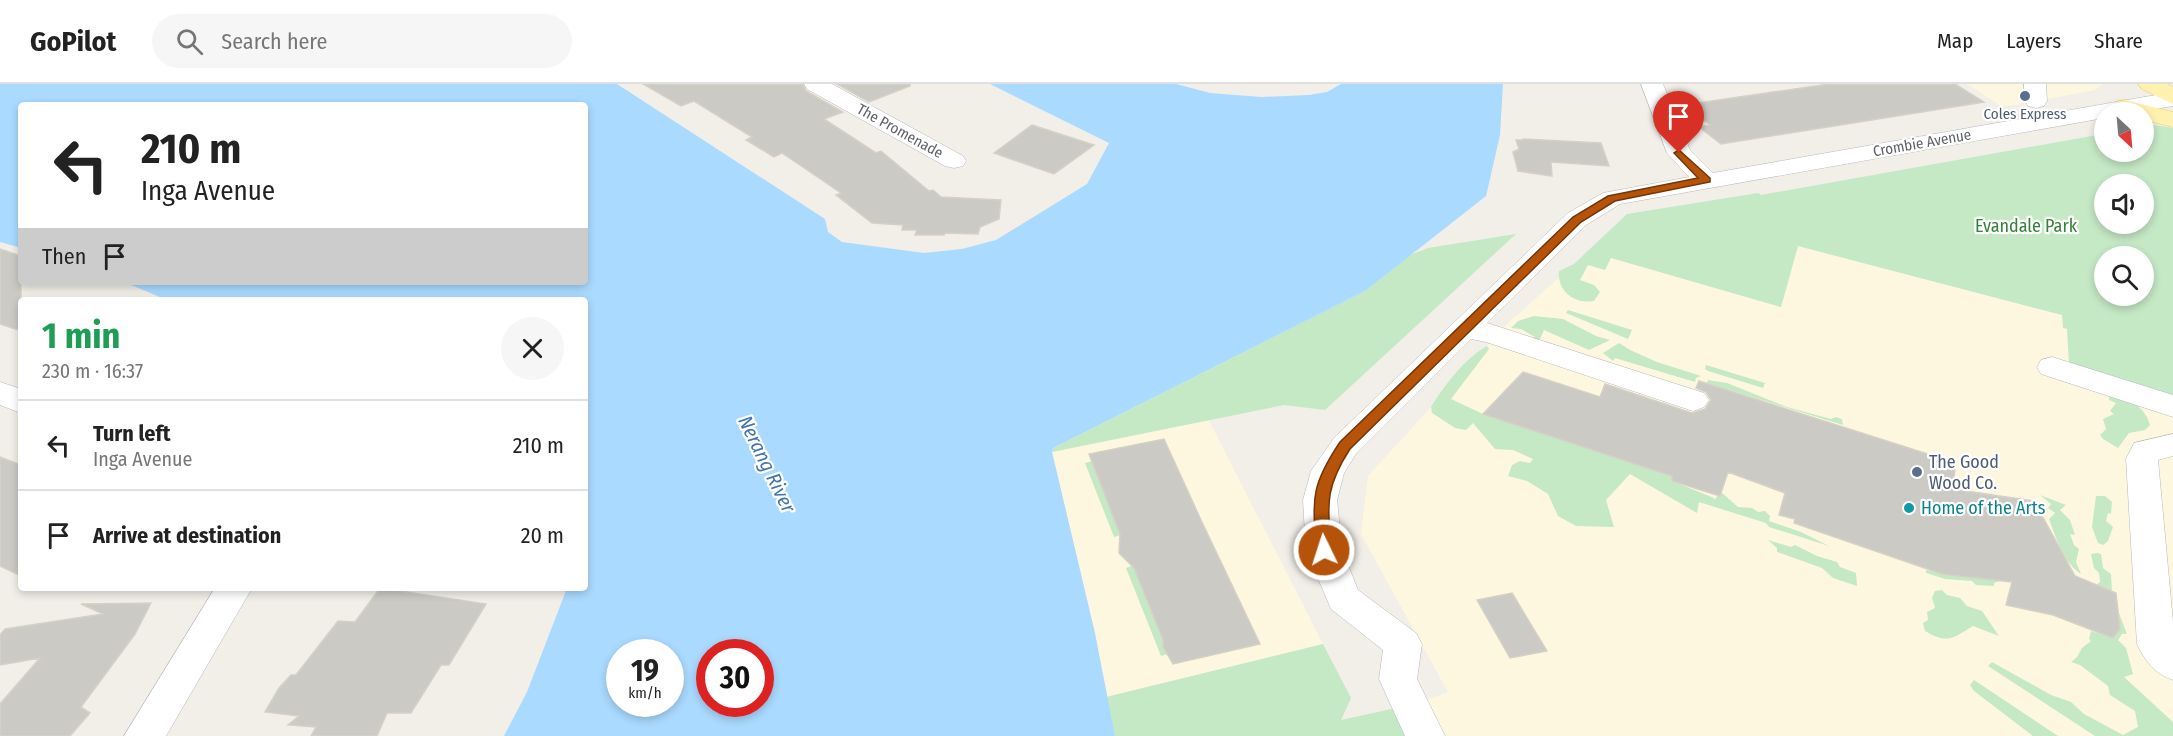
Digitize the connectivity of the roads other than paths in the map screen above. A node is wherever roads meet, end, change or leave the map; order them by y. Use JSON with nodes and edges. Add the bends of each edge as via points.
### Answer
{"nodes":[{"id":1,"x":815,"y":84,"type":"edge"},
{"id":2,"x":1652,"y":84,"type":"edge"},
{"id":3,"x":2150,"y":84,"type":"edge"},
{"id":4,"x":2173,"y":98,"type":"edge"},
{"id":5,"x":2152,"y":102,"type":"edge"},
{"id":6,"x":2094,"y":112,"type":"edge"},
{"id":7,"x":2154,"y":115,"type":"edge"},
{"id":8,"x":2173,"y":120,"type":"edge"},
{"id":9,"x":954,"y":161,"type":"dead end"},
{"id":10,"x":1706,"y":180,"type":"junction"},
{"id":11,"x":1464,"y":330,"type":"junction"},
{"id":12,"x":2052,"y":367,"type":"dead end"},
{"id":13,"x":0,"y":392,"type":"edge"},
{"id":14,"x":1693,"y":400,"type":"dead end"},
{"id":15,"x":18,"y":401,"type":"edge"},
{"id":16,"x":2173,"y":406,"type":"edge"},
{"id":17,"x":2173,"y":445,"type":"edge"},
{"id":18,"x":232,"y":591,"type":"edge"},
{"id":19,"x":2173,"y":664,"type":"edge"},
{"id":20,"x":144,"y":736,"type":"edge"},
{"id":21,"x":1425,"y":736,"type":"edge"}],
"edges":[{"from":1,"to":9,"type":"street","name":"The Promenade"},
{"from":2,"to":10,"type":"street","via":[[1679,153]]},
{"from":3,"to":4,"type":"main road"},
{"from":4,"to":5,"type":"street","name":"Crombie Avenue"},
{"from":6,"to":10,"type":"street","name":"Crombie Avenue"},
{"from":7,"to":8,"type":"main road"},
{"from":10,"to":11,"type":"street","name":"Crombie Avenue","via":[[1612,198],[1577,219]]},
{"from":11,"to":14,"type":"street","via":[[1490,333]]},
{"from":11,"to":21,"type":"street","name":"Crombie Avenue","via":[[1345,446],[1328,471],[1320,500],[1324,550],[1344,598],[1403,644],[1398,679]]},
{"from":12,"to":16,"type":"street"},
{"from":13,"to":15,"type":"street"},
{"from":17,"to":19,"type":"street","via":[[2146,452],[2142,459],[2156,644]]},
{"from":18,"to":20,"type":"street"}]}
